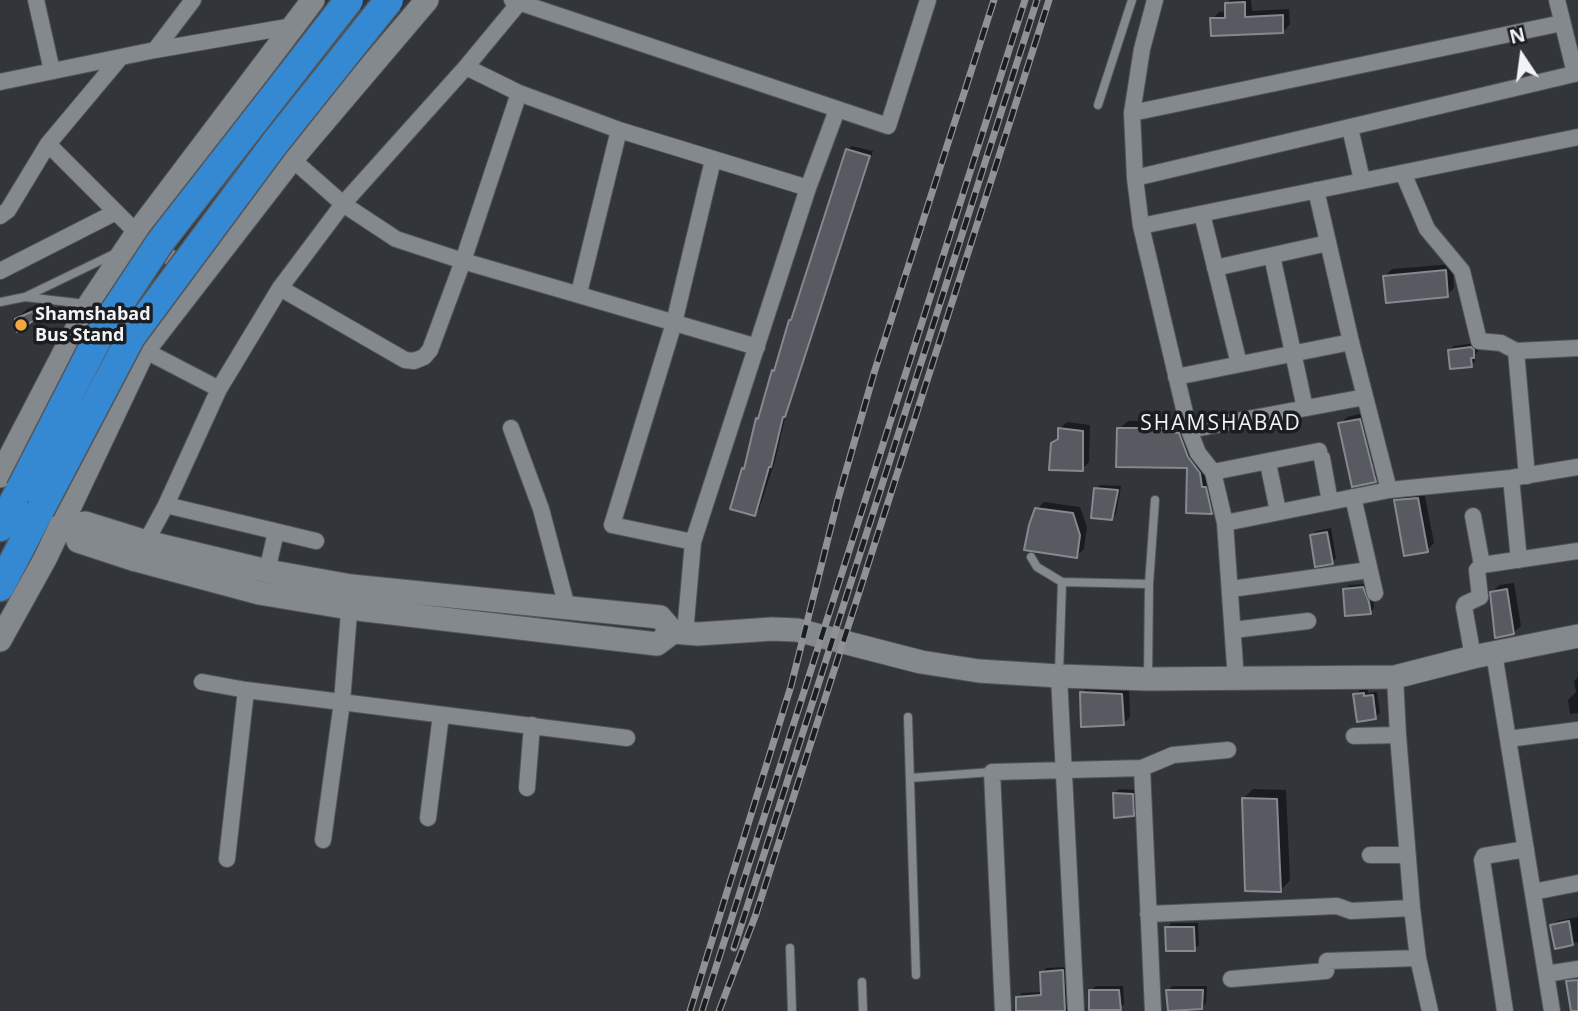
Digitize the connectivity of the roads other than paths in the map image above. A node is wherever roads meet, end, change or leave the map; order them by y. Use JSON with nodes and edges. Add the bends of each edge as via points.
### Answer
{"nodes":[{"id":1,"x":36,"y":0,"type":"edge"},
{"id":2,"x":193,"y":0,"type":"edge"},
{"id":3,"x":313,"y":0,"type":"edge"},
{"id":4,"x":349,"y":0,"type":"edge"},
{"id":5,"x":389,"y":0,"type":"edge"},
{"id":6,"x":427,"y":0,"type":"edge"},
{"id":7,"x":928,"y":0,"type":"edge"},
{"id":8,"x":1132,"y":0,"type":"edge"},
{"id":9,"x":1155,"y":0,"type":"edge"},
{"id":10,"x":1557,"y":0,"type":"edge"},
{"id":11,"x":515,"y":2,"type":"edge"},
{"id":12,"x":1562,"y":23,"type":"junction"},
{"id":13,"x":293,"y":26,"type":"junction"},
{"id":14,"x":155,"y":50,"type":"junction"},
{"id":15,"x":120,"y":58,"type":"junction"},
{"id":16,"x":466,"y":67,"type":"junction"},
{"id":17,"x":52,"y":71,"type":"junction"},
{"id":18,"x":1576,"y":73,"type":"edge"},
{"id":19,"x":0,"y":82,"type":"edge"},
{"id":20,"x":519,"y":93,"type":"junction"},
{"id":21,"x":1098,"y":105,"type":"dead end"},
{"id":22,"x":837,"y":110,"type":"junction"},
{"id":23,"x":1132,"y":113,"type":"junction"},
{"id":24,"x":1350,"y":128,"type":"junction"},
{"id":25,"x":619,"y":130,"type":"junction"},
{"id":26,"x":1578,"y":138,"type":"edge"},
{"id":27,"x":48,"y":144,"type":"junction"},
{"id":28,"x":292,"y":159,"type":"junction"},
{"id":29,"x":713,"y":160,"type":"junction"},
{"id":30,"x":1403,"y":173,"type":"junction"},
{"id":31,"x":1135,"y":178,"type":"junction"},
{"id":32,"x":1362,"y":180,"type":"junction"},
{"id":33,"x":808,"y":188,"type":"junction"},
{"id":34,"x":1316,"y":190,"type":"junction"},
{"id":35,"x":343,"y":204,"type":"junction"},
{"id":36,"x":116,"y":212,"type":"junction"},
{"id":37,"x":1202,"y":214,"type":"junction"},
{"id":38,"x":0,"y":216,"type":"edge"},
{"id":39,"x":1141,"y":226,"type":"junction"},
{"id":40,"x":133,"y":240,"type":"junction"},
{"id":41,"x":1328,"y":243,"type":"junction"},
{"id":42,"x":1272,"y":256,"type":"junction"},
{"id":43,"x":463,"y":261,"type":"junction"},
{"id":44,"x":1215,"y":268,"type":"junction"},
{"id":45,"x":0,"y":271,"type":"edge"},
{"id":46,"x":199,"y":278,"type":"junction"},
{"id":47,"x":280,"y":288,"type":"junction"},
{"id":48,"x":579,"y":293,"type":"junction"},
{"id":49,"x":24,"y":297,"type":"junction"},
{"id":50,"x":0,"y":302,"type":"edge"},
{"id":51,"x":89,"y":305,"type":"junction"},
{"id":52,"x":674,"y":323,"type":"junction"},
{"id":53,"x":1350,"y":342,"type":"junction"},
{"id":54,"x":757,"y":347,"type":"junction"},
{"id":55,"x":1578,"y":348,"type":"edge"},
{"id":56,"x":144,"y":350,"type":"junction"},
{"id":57,"x":1516,"y":351,"type":"junction"},
{"id":58,"x":1293,"y":353,"type":"junction"},
{"id":59,"x":1239,"y":364,"type":"junction"},
{"id":60,"x":1176,"y":377,"type":"junction"},
{"id":61,"x":219,"y":389,"type":"junction"},
{"id":62,"x":1365,"y":397,"type":"junction"},
{"id":63,"x":1306,"y":408,"type":"junction"},
{"id":64,"x":510,"y":428,"type":"dead end"},
{"id":65,"x":1189,"y":430,"type":"junction"},
{"id":66,"x":1578,"y":467,"type":"edge"},
{"id":67,"x":1269,"y":468,"type":"dead end"},
{"id":68,"x":1213,"y":472,"type":"junction"},
{"id":69,"x":0,"y":476,"type":"edge"},
{"id":70,"x":1519,"y":477,"type":"junction"},
{"id":71,"x":1390,"y":490,"type":"junction"},
{"id":72,"x":1353,"y":497,"type":"junction"},
{"id":73,"x":1155,"y":500,"type":"dead end"},
{"id":74,"x":1330,"y":502,"type":"junction"},
{"id":75,"x":166,"y":505,"type":"junction"},
{"id":76,"x":1278,"y":511,"type":"junction"},
{"id":77,"x":1474,"y":516,"type":"dead end"},
{"id":78,"x":1225,"y":523,"type":"junction"},
{"id":79,"x":68,"y":525,"type":"junction"},
{"id":80,"x":0,"y":527,"type":"edge"},
{"id":81,"x":276,"y":533,"type":"junction"},
{"id":82,"x":316,"y":541,"type":"dead end"},
{"id":83,"x":693,"y":542,"type":"junction"},
{"id":84,"x":141,"y":551,"type":"junction"},
{"id":85,"x":1578,"y":551,"type":"edge"},
{"id":86,"x":1031,"y":557,"type":"dead end"},
{"id":87,"x":1519,"y":561,"type":"junction"},
{"id":88,"x":1482,"y":565,"type":"junction"},
{"id":89,"x":1369,"y":570,"type":"junction"},
{"id":90,"x":267,"y":571,"type":"junction"},
{"id":91,"x":1062,"y":582,"type":"junction"},
{"id":92,"x":1149,"y":583,"type":"junction"},
{"id":93,"x":0,"y":587,"type":"edge"},
{"id":94,"x":1231,"y":589,"type":"junction"},
{"id":95,"x":1374,"y":593,"type":"dead end"},
{"id":96,"x":350,"y":597,"type":"junction"},
{"id":97,"x":567,"y":607,"type":"junction"},
{"id":98,"x":1308,"y":621,"type":"dead end"},
{"id":99,"x":1233,"y":630,"type":"junction"},
{"id":100,"x":679,"y":633,"type":"junction"},
{"id":101,"x":1578,"y":636,"type":"edge"},
{"id":102,"x":0,"y":640,"type":"edge"},
{"id":103,"x":1484,"y":655,"type":"junction"},
{"id":104,"x":1059,"y":676,"type":"junction"},
{"id":105,"x":1395,"y":677,"type":"junction"},
{"id":106,"x":1148,"y":678,"type":"junction"},
{"id":107,"x":1236,"y":680,"type":"junction"},
{"id":108,"x":202,"y":682,"type":"dead end"},
{"id":109,"x":246,"y":690,"type":"junction"},
{"id":110,"x":342,"y":702,"type":"junction"},
{"id":111,"x":440,"y":715,"type":"junction"},
{"id":112,"x":908,"y":717,"type":"dead end"},
{"id":113,"x":532,"y":725,"type":"junction"},
{"id":114,"x":1578,"y":730,"type":"edge"},
{"id":115,"x":1354,"y":736,"type":"dead end"},
{"id":116,"x":1398,"y":736,"type":"junction"},
{"id":117,"x":627,"y":738,"type":"dead end"},
{"id":118,"x":1508,"y":739,"type":"junction"},
{"id":119,"x":1228,"y":750,"type":"dead end"},
{"id":120,"x":1142,"y":768,"type":"junction"},
{"id":121,"x":1065,"y":769,"type":"junction"},
{"id":122,"x":992,"y":772,"type":"junction"},
{"id":123,"x":910,"y":778,"type":"junction"},
{"id":124,"x":527,"y":788,"type":"dead end"},
{"id":125,"x":428,"y":818,"type":"dead end"},
{"id":126,"x":324,"y":841,"type":"dead end"},
{"id":127,"x":1526,"y":849,"type":"junction"},
{"id":128,"x":1370,"y":855,"type":"dead end"},
{"id":129,"x":1407,"y":855,"type":"junction"},
{"id":130,"x":228,"y":859,"type":"dead end"},
{"id":131,"x":1578,"y":883,"type":"edge"},
{"id":132,"x":1533,"y":892,"type":"junction"},
{"id":133,"x":1412,"y":908,"type":"junction"},
{"id":134,"x":1147,"y":915,"type":"junction"},
{"id":135,"x":790,"y":948,"type":"dead end"},
{"id":136,"x":1418,"y":958,"type":"junction"},
{"id":137,"x":1578,"y":969,"type":"edge"},
{"id":138,"x":1546,"y":974,"type":"junction"},
{"id":139,"x":916,"y":975,"type":"dead end"},
{"id":140,"x":1231,"y":979,"type":"dead end"},
{"id":141,"x":862,"y":982,"type":"dead end"},
{"id":142,"x":792,"y":1011,"type":"edge"},
{"id":143,"x":863,"y":1011,"type":"edge"},
{"id":144,"x":1003,"y":1011,"type":"edge"},
{"id":145,"x":1076,"y":1011,"type":"edge"},
{"id":146,"x":1153,"y":1011,"type":"edge"},
{"id":147,"x":1430,"y":1011,"type":"edge"},
{"id":148,"x":1505,"y":1011,"type":"edge"},
{"id":149,"x":1552,"y":1011,"type":"edge"}],
"edges":[{"from":1,"to":17,"type":"street"},
{"from":2,"to":14,"type":"street"},
{"from":3,"to":13,"type":"main road"},
{"from":4,"to":80,"type":"highway","bridge":true,"via":[[161,241],[102,330]]},
{"from":5,"to":93,"type":"highway","bridge":true,"via":[[275,143],[131,337]]},
{"from":6,"to":28,"type":"main road"},
{"from":7,"to":22,"type":"street","via":[[888,126]]},
{"from":8,"to":21,"type":"lane"},
{"from":9,"to":23,"type":"street"},
{"from":10,"to":12,"type":"street"},
{"from":11,"to":16,"type":"street"},
{"from":11,"to":22,"type":"street"},
{"from":12,"to":18,"type":"street"},
{"from":12,"to":23,"type":"street"},
{"from":13,"to":14,"type":"street"},
{"from":13,"to":40,"type":"main road"},
{"from":14,"to":15,"type":"street"},
{"from":15,"to":17,"type":"street"},
{"from":15,"to":27,"type":"street"},
{"from":16,"to":20,"type":"street"},
{"from":16,"to":35,"type":"street"},
{"from":17,"to":19,"type":"street"},
{"from":18,"to":24,"type":"street"},
{"from":20,"to":25,"type":"street"},
{"from":20,"to":43,"type":"street"},
{"from":22,"to":33,"type":"street"},
{"from":23,"to":31,"type":"street"},
{"from":24,"to":31,"type":"street"},
{"from":24,"to":32,"type":"street"},
{"from":25,"to":29,"type":"street"},
{"from":25,"to":48,"type":"street"},
{"from":26,"to":30,"type":"street"},
{"from":27,"to":36,"type":"street"},
{"from":27,"to":38,"type":"street"},
{"from":28,"to":35,"type":"street"},
{"from":28,"to":46,"type":"main road"},
{"from":29,"to":33,"type":"street"},
{"from":29,"to":52,"type":"street"},
{"from":30,"to":32,"type":"street"},
{"from":30,"to":57,"type":"street","via":[[1427,229],[1462,271],[1479,341],[1501,343]]},
{"from":31,"to":39,"type":"street"},
{"from":32,"to":34,"type":"street"},
{"from":33,"to":54,"type":"street"},
{"from":34,"to":37,"type":"street"},
{"from":34,"to":41,"type":"street"},
{"from":35,"to":43,"type":"street","via":[[396,239]]},
{"from":35,"to":47,"type":"street"},
{"from":36,"to":40,"type":"street"},
{"from":36,"to":45,"type":"street"},
{"from":37,"to":39,"type":"street"},
{"from":37,"to":44,"type":"street"},
{"from":39,"to":60,"type":"street"},
{"from":40,"to":46,"type":"street"},
{"from":40,"to":49,"type":"lane"},
{"from":40,"to":51,"type":"main road"},
{"from":41,"to":42,"type":"street"},
{"from":41,"to":53,"type":"street"},
{"from":42,"to":44,"type":"street"},
{"from":42,"to":58,"type":"street"},
{"from":43,"to":47,"type":"street","via":[[430,350],[414,361]]},
{"from":43,"to":48,"type":"street"},
{"from":44,"to":59,"type":"street"},
{"from":46,"to":56,"type":"main road"},
{"from":47,"to":61,"type":"street"},
{"from":48,"to":52,"type":"street"},
{"from":49,"to":50,"type":"lane"},
{"from":49,"to":51,"type":"lane"},
{"from":51,"to":69,"type":"main road"},
{"from":52,"to":54,"type":"street"},
{"from":52,"to":83,"type":"street","via":[[612,525]]},
{"from":53,"to":58,"type":"street"},
{"from":53,"to":62,"type":"street"},
{"from":54,"to":83,"type":"street"},
{"from":55,"to":57,"type":"street"},
{"from":56,"to":61,"type":"street"},
{"from":56,"to":79,"type":"main road"},
{"from":57,"to":70,"type":"street"},
{"from":58,"to":59,"type":"street"},
{"from":58,"to":63,"type":"street"},
{"from":59,"to":60,"type":"street"},
{"from":60,"to":65,"type":"street"},
{"from":61,"to":75,"type":"street"},
{"from":62,"to":63,"type":"street"},
{"from":62,"to":71,"type":"street"},
{"from":63,"to":65,"type":"street"},
{"from":64,"to":97,"type":"street","via":[[541,509]]},
{"from":65,"to":68,"type":"street","via":[[1198,453]]},
{"from":66,"to":70,"type":"street"},
{"from":67,"to":76,"type":"street"},
{"from":68,"to":74,"type":"street","via":[[1320,454]]},
{"from":68,"to":78,"type":"street"},
{"from":70,"to":71,"type":"street"},
{"from":70,"to":87,"type":"street"},
{"from":71,"to":72,"type":"street"},
{"from":72,"to":74,"type":"street"},
{"from":72,"to":89,"type":"street"},
{"from":73,"to":92,"type":"lane"},
{"from":74,"to":76,"type":"street"},
{"from":75,"to":81,"type":"street"},
{"from":75,"to":84,"type":"street"},
{"from":76,"to":78,"type":"street"},
{"from":77,"to":88,"type":"street"},
{"from":78,"to":94,"type":"street"},
{"from":79,"to":84,"type":"main road","via":[[85,523]]},
{"from":79,"to":102,"type":"main road"},
{"from":81,"to":82,"type":"street"},
{"from":81,"to":90,"type":"street"},
{"from":83,"to":100,"type":"street"},
{"from":84,"to":90,"type":"main road"},
{"from":84,"to":96,"type":"main road","via":[[259,593]]},
{"from":85,"to":87,"type":"street"},
{"from":86,"to":91,"type":"lane","via":[[1037,568]]},
{"from":87,"to":88,"type":"street"},
{"from":88,"to":103,"type":"street","via":[[1477,570],[1480,597],[1464,607]]},
{"from":89,"to":94,"type":"street"},
{"from":89,"to":95,"type":"street"},
{"from":90,"to":96,"type":"main road"},
{"from":91,"to":92,"type":"lane"},
{"from":91,"to":104,"type":"lane"},
{"from":92,"to":106,"type":"lane"},
{"from":94,"to":99,"type":"street"},
{"from":96,"to":97,"type":"main road"},
{"from":96,"to":100,"type":"main road","via":[[657,644]]},
{"from":96,"to":110,"type":"street"},
{"from":97,"to":100,"type":"main road","via":[[660,617]]},
{"from":98,"to":99,"type":"street"},
{"from":99,"to":107,"type":"street"},
{"from":100,"to":104,"type":"main road","via":[[797,630],[921,662]]},
{"from":101,"to":103,"type":"main road"},
{"from":103,"to":105,"type":"main road"},
{"from":103,"to":118,"type":"street"},
{"from":104,"to":106,"type":"main road"},
{"from":104,"to":121,"type":"street"},
{"from":105,"to":107,"type":"main road"},
{"from":105,"to":116,"type":"street"},
{"from":106,"to":107,"type":"main road"},
{"from":108,"to":109,"type":"street"},
{"from":109,"to":110,"type":"street"},
{"from":109,"to":130,"type":"street"},
{"from":110,"to":111,"type":"street"},
{"from":110,"to":126,"type":"street"},
{"from":111,"to":113,"type":"street"},
{"from":111,"to":125,"type":"street"},
{"from":112,"to":123,"type":"lane"},
{"from":113,"to":117,"type":"street"},
{"from":113,"to":124,"type":"street"},
{"from":114,"to":118,"type":"street"},
{"from":115,"to":116,"type":"street"},
{"from":116,"to":129,"type":"street"},
{"from":118,"to":127,"type":"street"},
{"from":119,"to":120,"type":"street","via":[[1173,755]]},
{"from":120,"to":121,"type":"street"},
{"from":120,"to":134,"type":"street"},
{"from":121,"to":122,"type":"street"},
{"from":121,"to":145,"type":"street"},
{"from":122,"to":123,"type":"lane"},
{"from":122,"to":144,"type":"street"},
{"from":123,"to":139,"type":"lane"},
{"from":127,"to":132,"type":"street"},
{"from":127,"to":148,"type":"street","via":[[1482,860]]},
{"from":128,"to":129,"type":"street"},
{"from":129,"to":133,"type":"street"},
{"from":131,"to":132,"type":"street"},
{"from":132,"to":138,"type":"street"},
{"from":133,"to":134,"type":"street","via":[[1351,911],[1336,905]]},
{"from":133,"to":136,"type":"street"},
{"from":134,"to":146,"type":"street"},
{"from":135,"to":142,"type":"lane"},
{"from":136,"to":140,"type":"street","via":[[1326,961],[1326,971]]},
{"from":136,"to":147,"type":"street"},
{"from":137,"to":138,"type":"street"},
{"from":138,"to":149,"type":"street"},
{"from":141,"to":143,"type":"lane"}]}
